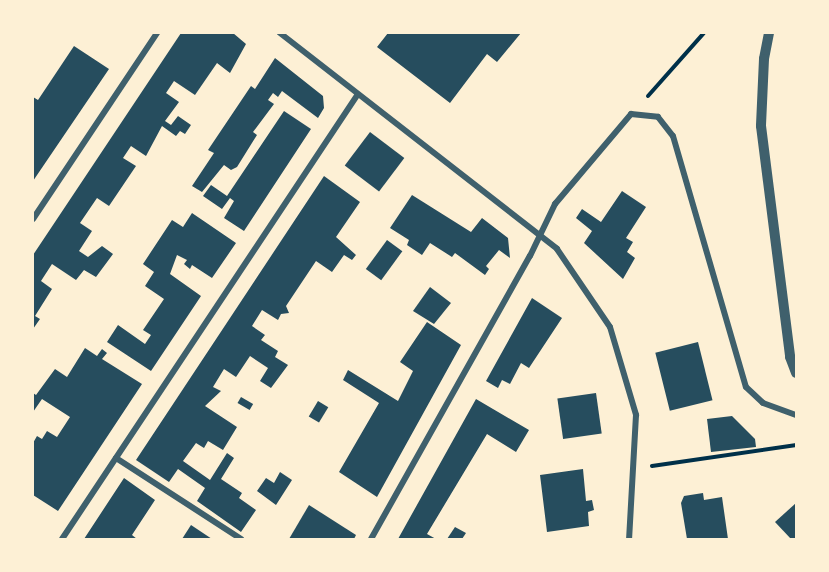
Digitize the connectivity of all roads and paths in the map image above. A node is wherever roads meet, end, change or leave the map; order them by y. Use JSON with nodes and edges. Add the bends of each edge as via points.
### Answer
{"nodes":[{"id":1,"x":157,"y":33,"type":"edge"},
{"id":2,"x":280,"y":33,"type":"edge"},
{"id":3,"x":704,"y":33,"type":"edge"},
{"id":4,"x":769,"y":33,"type":"edge"},
{"id":5,"x":358,"y":94,"type":"junction"},
{"id":6,"x":631,"y":114,"type":"junction"},
{"id":7,"x":33,"y":219,"type":"edge"},
{"id":8,"x":542,"y":235,"type":"junction"},
{"id":9,"x":796,"y":373,"type":"edge"},
{"id":10,"x":796,"y":415,"type":"edge"},
{"id":11,"x":796,"y":444,"type":"edge"},
{"id":12,"x":116,"y":458,"type":"junction"},
{"id":13,"x":633,"y":469,"type":"junction"},
{"id":14,"x":62,"y":539,"type":"edge"},
{"id":15,"x":241,"y":539,"type":"edge"},
{"id":16,"x":371,"y":539,"type":"edge"},
{"id":17,"x":629,"y":539,"type":"edge"}],
"edges":[{"from":1,"to":7,"type":"street"},
{"from":2,"to":5,"type":"street"},
{"from":3,"to":6,"type":"path"},
{"from":4,"to":9,"type":"street","via":[[764,59],[762,126],[790,357]]},
{"from":5,"to":8,"type":"street"},
{"from":5,"to":12,"type":"street"},
{"from":6,"to":8,"type":"street","via":[[555,204]]},
{"from":6,"to":10,"type":"street","via":[[658,117],[673,136],[746,387],[763,403]]},
{"from":8,"to":13,"type":"street","via":[[557,249],[610,327],[636,415]]},
{"from":8,"to":16,"type":"street"},
{"from":11,"to":13,"type":"path"},
{"from":12,"to":14,"type":"street"},
{"from":12,"to":15,"type":"street"},
{"from":13,"to":17,"type":"street"}]}
